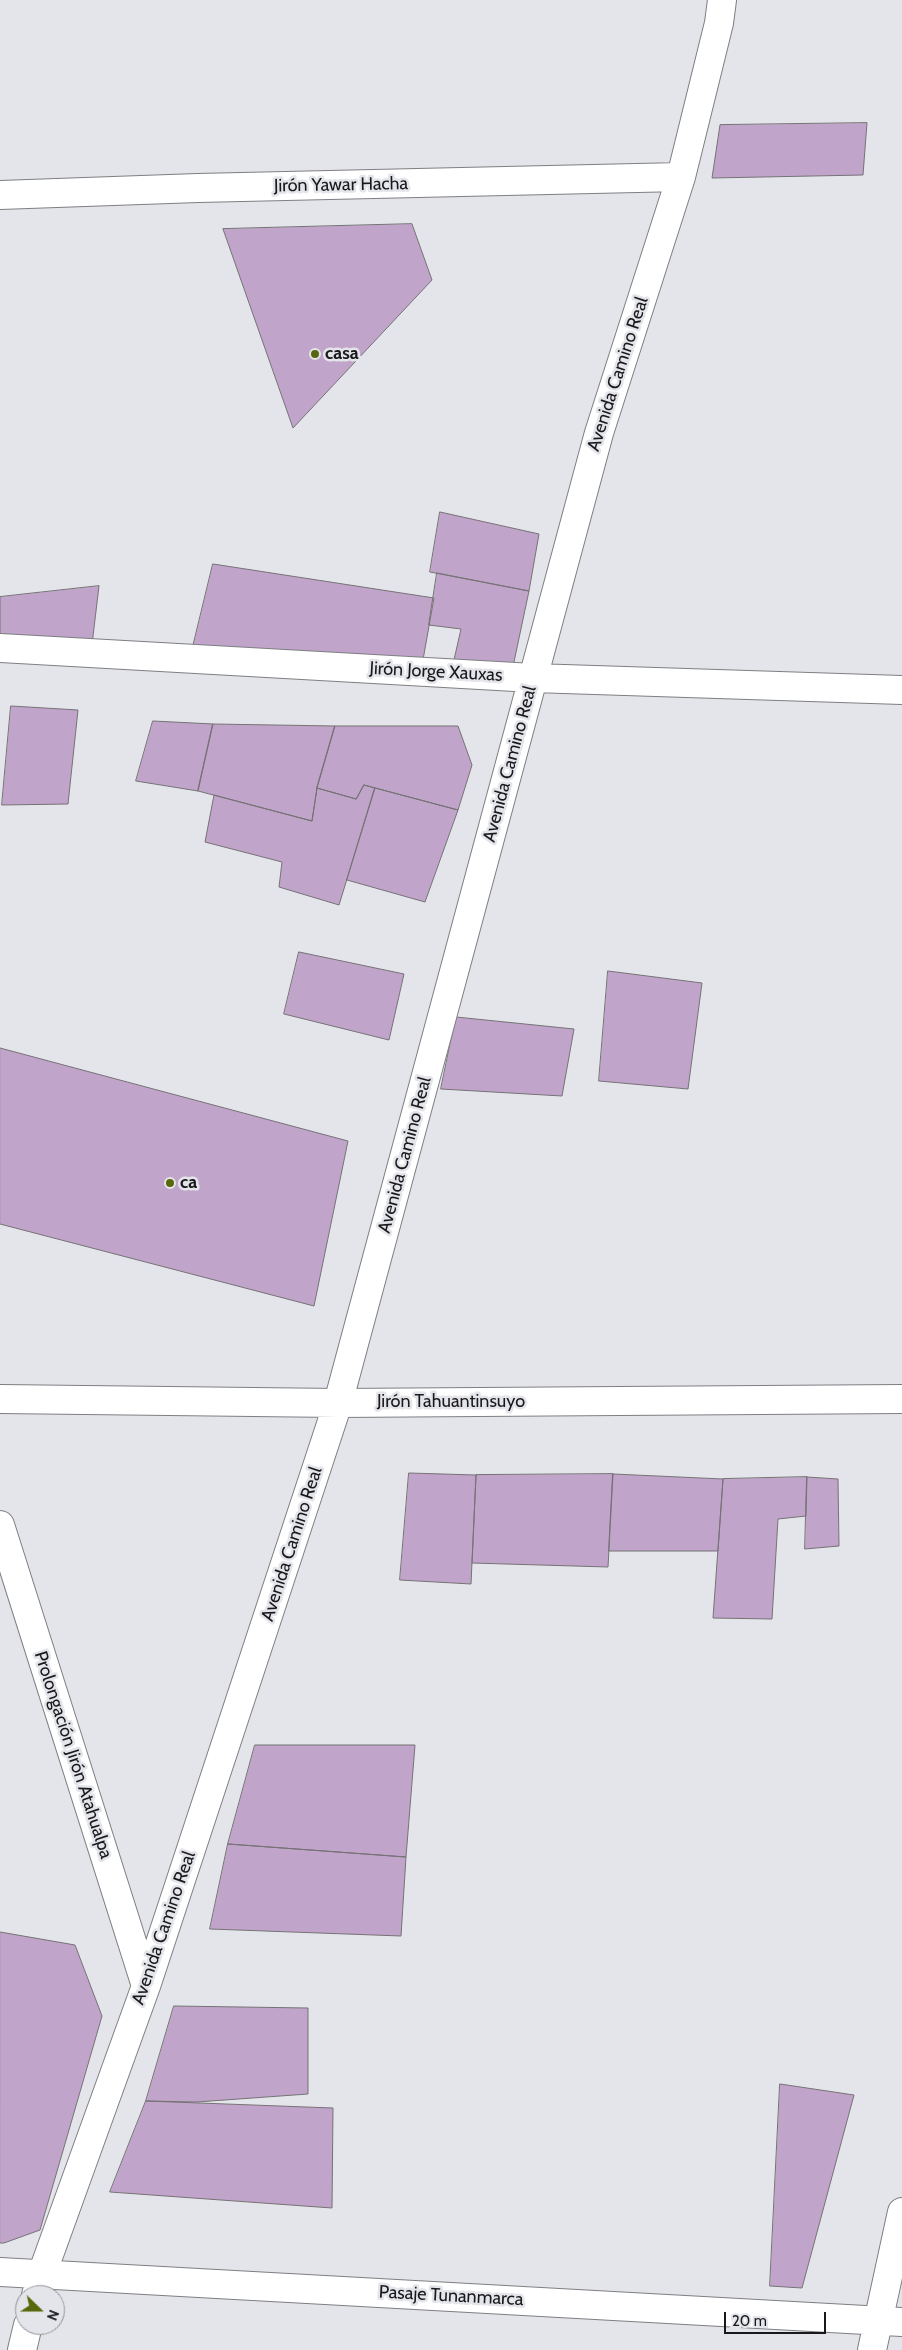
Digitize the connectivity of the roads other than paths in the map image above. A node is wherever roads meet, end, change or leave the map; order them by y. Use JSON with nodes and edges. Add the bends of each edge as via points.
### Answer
{"nodes":[{"id":1,"x":722,"y":0,"type":"edge"},
{"id":2,"x":682,"y":177,"type":"junction"},
{"id":3,"x":0,"y":195,"type":"edge"},
{"id":4,"x":0,"y":648,"type":"edge"},
{"id":5,"x":533,"y":678,"type":"junction"},
{"id":6,"x":902,"y":690,"type":"edge"},
{"id":7,"x":0,"y":1399,"type":"edge"},
{"id":8,"x":902,"y":1399,"type":"edge"},
{"id":9,"x":338,"y":1403,"type":"junction"},
{"id":10,"x":0,"y":1525,"type":"edge"},
{"id":11,"x":146,"y":1986,"type":"junction"},
{"id":12,"x":902,"y":2212,"type":"edge"},
{"id":13,"x":0,"y":2272,"type":"edge"},
{"id":14,"x":39,"y":2284,"type":"edge"},
{"id":15,"x":890,"y":2321,"type":"edge"},
{"id":16,"x":26,"y":2335,"type":"edge"},
{"id":17,"x":22,"y":2350,"type":"edge"},
{"id":18,"x":872,"y":2350,"type":"edge"}],
"edges":[{"from":1,"to":2,"type":"street","name":"Avenida Camino Real"},
{"from":2,"to":3,"type":"street","name":"Jirón Yawar Hacha"},
{"from":2,"to":5,"type":"street","name":"Avenida Camino Real","via":[[599,432]]},
{"from":4,"to":5,"type":"street","name":"Jirón Jorge Xauxas"},
{"from":5,"to":6,"type":"street","name":"Jirón Jorge Xauxas"},
{"from":5,"to":9,"type":"street","name":"Avenida Camino Real"},
{"from":7,"to":9,"type":"street","name":"Jirón Tahuantinsuyo"},
{"from":8,"to":9,"type":"street","name":"Jirón Tahuantinsuyo"},
{"from":9,"to":11,"type":"street","name":"Avenida Camino Real"},
{"from":10,"to":11,"type":"street","name":"Prolongación Jirón Atahualpa"},
{"from":11,"to":14,"type":"street","name":"Avenida Camino Real"},
{"from":12,"to":15,"type":"street"},
{"from":13,"to":14,"type":"street","name":"Pasaje Tunanmarca"},
{"from":14,"to":15,"type":"street","name":"Pasaje Tunanmarca"},
{"from":15,"to":18,"type":"street"},
{"from":16,"to":17,"type":"street"}]}
